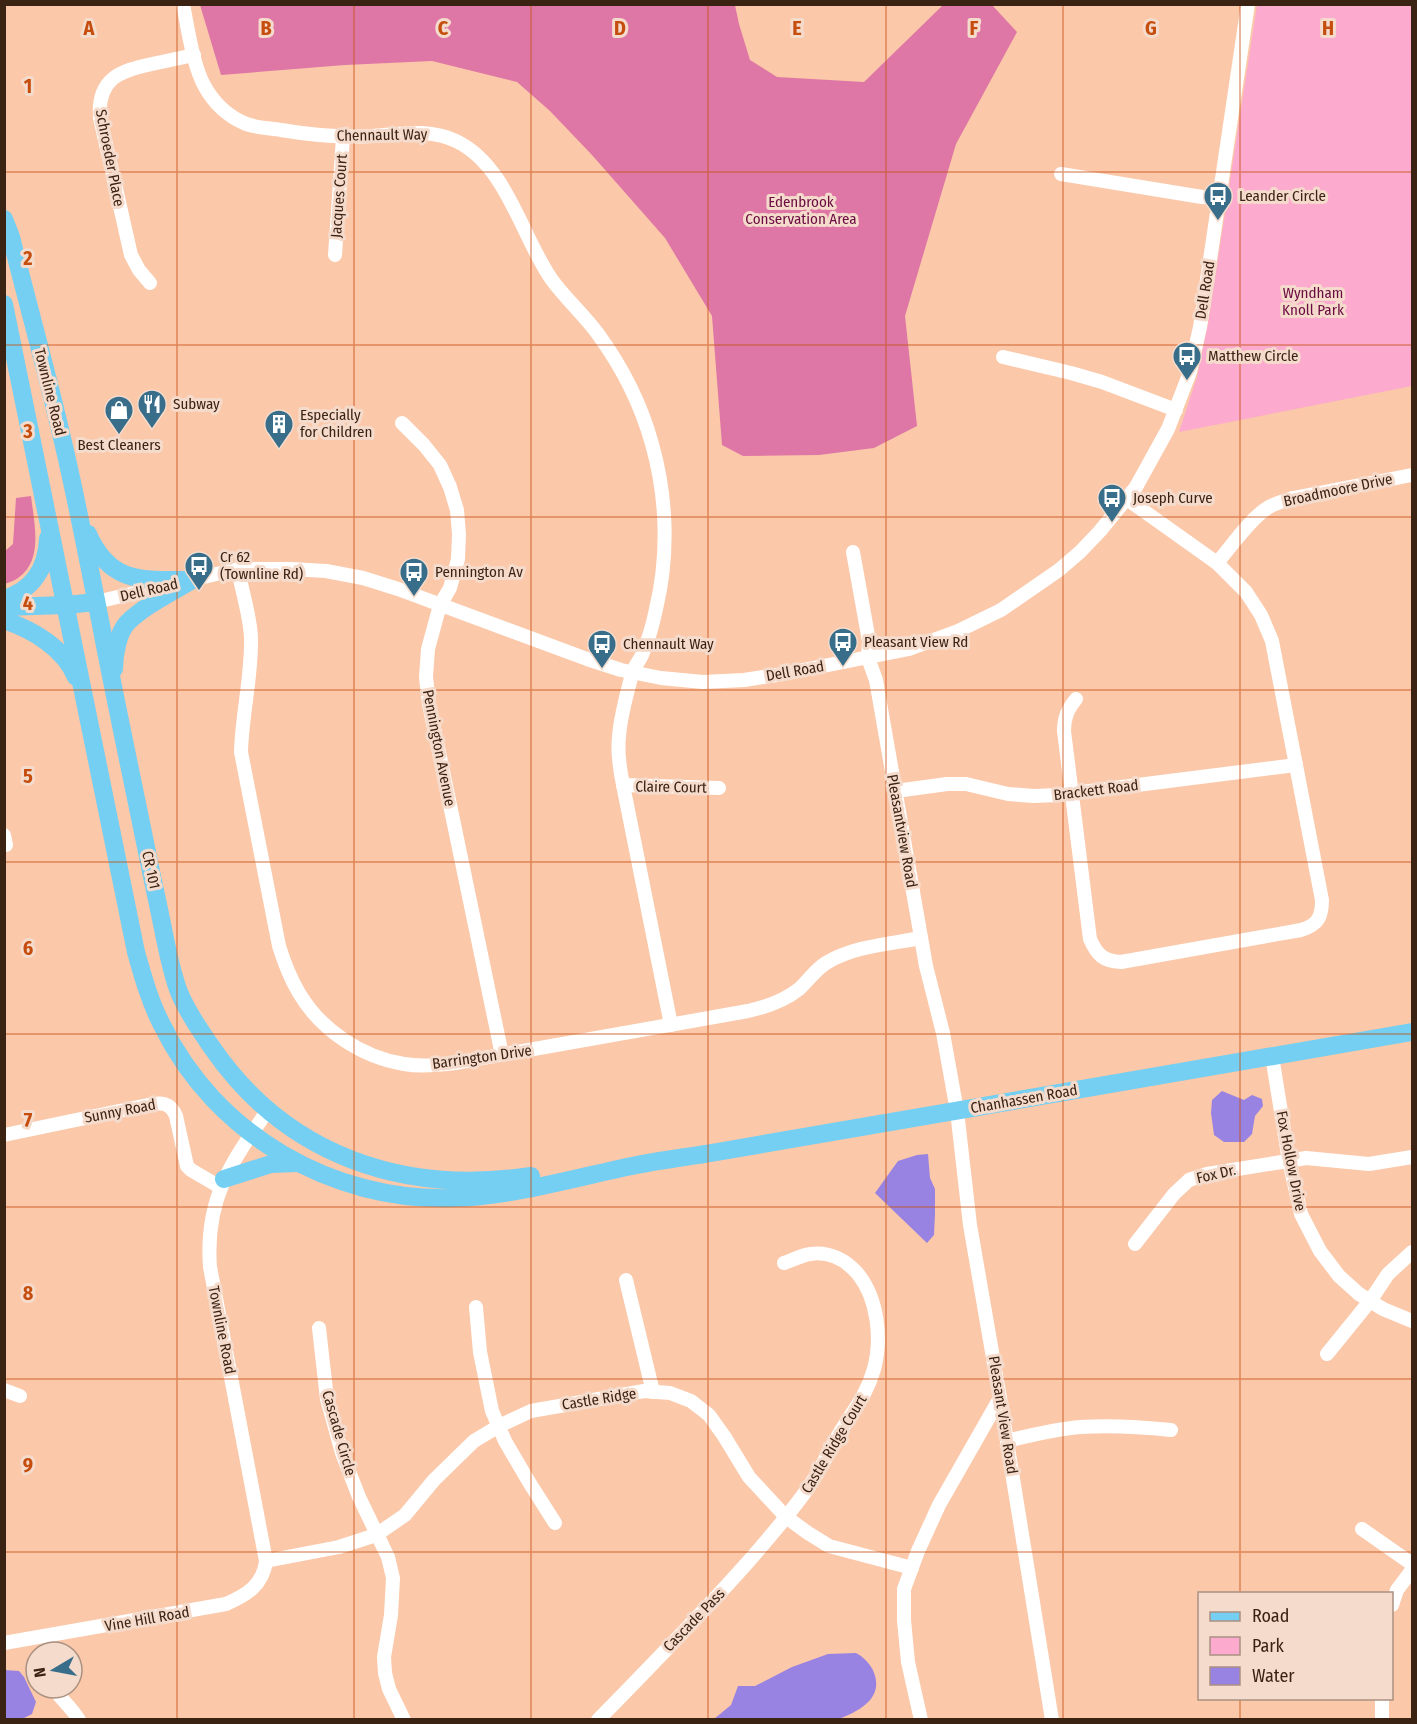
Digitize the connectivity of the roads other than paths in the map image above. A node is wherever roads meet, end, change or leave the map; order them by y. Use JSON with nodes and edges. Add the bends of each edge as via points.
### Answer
{"nodes":[{"id":1,"x":183,"y":4,"type":"edge"},
{"id":2,"x":1248,"y":4,"type":"edge"},
{"id":3,"x":194,"y":55,"type":"junction"},
{"id":4,"x":343,"y":137,"type":"junction"},
{"id":5,"x":1061,"y":174,"type":"dead end"},
{"id":6,"x":1219,"y":198,"type":"junction"},
{"id":7,"x":4,"y":219,"type":"edge"},
{"id":8,"x":335,"y":255,"type":"dead end"},
{"id":9,"x":150,"y":283,"type":"dead end"},
{"id":10,"x":4,"y":304,"type":"edge"},
{"id":11,"x":1003,"y":357,"type":"dead end"},
{"id":12,"x":1176,"y":410,"type":"junction"},
{"id":13,"x":402,"y":423,"type":"dead end"},
{"id":14,"x":1413,"y":475,"type":"edge"},
{"id":15,"x":1127,"y":499,"type":"junction"},
{"id":16,"x":78,"y":512,"type":"junction"},
{"id":17,"x":48,"y":518,"type":"junction"},
{"id":18,"x":853,"y":552,"type":"dead end"},
{"id":19,"x":1217,"y":563,"type":"junction"},
{"id":20,"x":238,"y":569,"type":"junction"},
{"id":21,"x":192,"y":580,"type":"junction"},
{"id":22,"x":4,"y":599,"type":"edge"},
{"id":23,"x":96,"y":602,"type":"junction"},
{"id":24,"x":66,"y":605,"type":"junction"},
{"id":25,"x":440,"y":605,"type":"junction"},
{"id":26,"x":4,"y":607,"type":"edge"},
{"id":27,"x":4,"y":620,"type":"edge"},
{"id":28,"x":868,"y":658,"type":"junction"},
{"id":29,"x":633,"y":672,"type":"junction"},
{"id":30,"x":84,"y":696,"type":"junction"},
{"id":31,"x":1076,"y":699,"type":"dead end"},
{"id":32,"x":116,"y":700,"type":"junction"},
{"id":33,"x":1296,"y":765,"type":"junction"},
{"id":34,"x":623,"y":785,"type":"junction"},
{"id":35,"x":719,"y":788,"type":"dead end"},
{"id":36,"x":896,"y":791,"type":"junction"},
{"id":37,"x":1072,"y":793,"type":"junction"},
{"id":38,"x":921,"y":938,"type":"junction"},
{"id":39,"x":671,"y":1025,"type":"junction"},
{"id":40,"x":1413,"y":1032,"type":"edge"},
{"id":41,"x":502,"y":1055,"type":"junction"},
{"id":42,"x":1272,"y":1056,"type":"junction"},
{"id":43,"x":268,"y":1110,"type":"junction"},
{"id":44,"x":957,"y":1111,"type":"junction"},
{"id":45,"x":251,"y":1134,"type":"junction"},
{"id":46,"x":4,"y":1136,"type":"edge"},
{"id":47,"x":1413,"y":1157,"type":"edge"},
{"id":48,"x":1289,"y":1161,"type":"junction"},
{"id":49,"x":298,"y":1163,"type":"junction"},
{"id":50,"x":634,"y":1165,"type":"junction"},
{"id":51,"x":222,"y":1183,"type":"junction"},
{"id":52,"x":1135,"y":1244,"type":"dead end"},
{"id":53,"x":1413,"y":1252,"type":"edge"},
{"id":54,"x":784,"y":1263,"type":"dead end"},
{"id":55,"x":626,"y":1280,"type":"dead end"},
{"id":56,"x":1370,"y":1301,"type":"junction"},
{"id":57,"x":476,"y":1307,"type":"dead end"},
{"id":58,"x":1413,"y":1321,"type":"edge"},
{"id":59,"x":319,"y":1328,"type":"dead end"},
{"id":60,"x":1327,"y":1354,"type":"dead end"},
{"id":61,"x":4,"y":1390,"type":"edge"},
{"id":62,"x":653,"y":1392,"type":"junction"},
{"id":63,"x":20,"y":1396,"type":"dead end"},
{"id":64,"x":1000,"y":1398,"type":"junction"},
{"id":65,"x":499,"y":1426,"type":"junction"},
{"id":66,"x":1171,"y":1430,"type":"dead end"},
{"id":67,"x":1007,"y":1441,"type":"junction"},
{"id":68,"x":786,"y":1517,"type":"junction"},
{"id":69,"x":555,"y":1523,"type":"dead end"},
{"id":70,"x":1362,"y":1529,"type":"dead end"},
{"id":71,"x":376,"y":1535,"type":"junction"},
{"id":72,"x":266,"y":1561,"type":"junction"},
{"id":73,"x":1413,"y":1564,"type":"edge"},
{"id":74,"x":912,"y":1568,"type":"junction"},
{"id":75,"x":1413,"y":1570,"type":"edge"},
{"id":76,"x":1393,"y":1601,"type":"edge"},
{"id":77,"x":39,"y":1637,"type":"junction"},
{"id":78,"x":39,"y":1640,"type":"edge"},
{"id":79,"x":4,"y":1643,"type":"edge"},
{"id":80,"x":62,"y":1700,"type":"edge"},
{"id":81,"x":1382,"y":1700,"type":"edge"},
{"id":82,"x":79,"y":1719,"type":"edge"},
{"id":83,"x":404,"y":1719,"type":"edge"},
{"id":84,"x":598,"y":1719,"type":"edge"},
{"id":85,"x":921,"y":1719,"type":"edge"},
{"id":86,"x":1052,"y":1719,"type":"edge"},
{"id":87,"x":1382,"y":1719,"type":"edge"}],
"edges":[{"from":1,"to":3,"type":"street","name":"Chennault Way"},
{"from":2,"to":6,"type":"street","name":"Dell Road"},
{"from":3,"to":4,"type":"street","name":"Chennault Way","via":[[203,85],[214,101],[244,123]]},
{"from":3,"to":9,"type":"street","name":"Schroeder Place","via":[[118,74],[108,82],[99,105],[131,255]]},
{"from":4,"to":8,"type":"street","name":"Jacques Court"},
{"from":4,"to":29,"type":"street","name":"Chennault Way","via":[[437,134],[474,152],[511,201],[551,279],[597,332],[619,367],[639,404],[652,444],[665,528],[656,610]]},
{"from":5,"to":6,"type":"street"},
{"from":6,"to":12,"type":"street","name":"Dell Road","via":[[1200,327]]},
{"from":7,"to":16,"type":"main road","name":"Townline Road"},
{"from":10,"to":17,"type":"main road","name":"Townline Road"},
{"from":11,"to":12,"type":"street","via":[[1102,382]]},
{"from":12,"to":15,"type":"street","name":"Dell Road","via":[[1146,471]]},
{"from":13,"to":25,"type":"street","name":"Pennington Avenue","via":[[440,465],[457,510],[458,559],[450,588]]},
{"from":14,"to":19,"type":"street","name":"Broadmoore Drive","via":[[1279,502],[1265,509]]},
{"from":15,"to":19,"type":"street"},
{"from":15,"to":28,"type":"street","name":"Dell Road","via":[[1080,552],[1001,610],[928,643]]},
{"from":16,"to":21,"type":"main road","via":[[101,557],[125,575],[138,579]]},
{"from":16,"to":23,"type":"main road","name":"Townline Road"},
{"from":17,"to":22,"type":"main road","via":[[46,557],[37,577],[29,587]]},
{"from":17,"to":24,"type":"main road","name":"Townline Road"},
{"from":18,"to":28,"type":"street","name":"Pleasantview Road","via":[[869,641]]},
{"from":19,"to":33,"type":"street","via":[[1246,592],[1272,641]]},
{"from":20,"to":21,"type":"street","name":"Dell Road"},
{"from":20,"to":25,"type":"street","name":"Dell Road","via":[[326,571],[363,578]]},
{"from":20,"to":41,"type":"street","name":"Barrington Drive","via":[[251,635],[242,726],[246,780],[279,946],[299,994],[334,1032],[355,1047],[387,1059],[429,1066]]},
{"from":21,"to":23,"type":"street","name":"Dell Road"},
{"from":21,"to":32,"type":"main road","via":[[126,624],[114,664]]},
{"from":23,"to":24,"type":"main road"},
{"from":23,"to":32,"type":"main road","name":"CR 101","number":"CR 101"},
{"from":24,"to":26,"type":"main road"},
{"from":24,"to":30,"type":"main road","number":"CR 101"},
{"from":25,"to":29,"type":"street","name":"Dell Road","via":[[586,659]]},
{"from":25,"to":41,"type":"street","name":"Pennington Avenue","via":[[429,649],[429,704]]},
{"from":27,"to":30,"type":"main road","number":"CR 101","via":[[35,634],[61,654]]},
{"from":28,"to":29,"type":"street","name":"Dell Road","via":[[744,680],[703,682]]},
{"from":28,"to":36,"type":"street","name":"Pleasantview Road","via":[[876,680]]},
{"from":29,"to":34,"type":"street","name":"Chennault Way","via":[[618,739]]},
{"from":30,"to":45,"type":"main road","number":"CR 101","via":[[146,988],[161,1024],[191,1072]]},
{"from":31,"to":37,"type":"street","via":[[1064,719]]},
{"from":32,"to":43,"type":"main road","name":"CR 101","number":"CR 101","via":[[180,994],[223,1063]]},
{"from":33,"to":37,"type":"street","name":"Brackett Road"},
{"from":33,"to":37,"type":"street","via":[[1322,900],[1322,910],[1311,927],[1120,962],[1101,957],[1090,939]]},
{"from":34,"to":35,"type":"street","name":"Claire Court"},
{"from":34,"to":39,"type":"street","name":"Chennault Way"},
{"from":36,"to":37,"type":"street","name":"Brackett Road","via":[[966,784],[1008,794]]},
{"from":36,"to":38,"type":"street","name":"Pleasantview Road"},
{"from":38,"to":39,"type":"street","name":"Barrington Drive","via":[[840,956],[825,964],[799,989],[766,1007]]},
{"from":38,"to":44,"type":"street","name":"Pleasantview Road"},
{"from":39,"to":41,"type":"street","name":"Barrington Drive"},
{"from":40,"to":42,"type":"main road","name":"Chanhassen Road"},
{"from":42,"to":44,"type":"main road","name":"Chanhassen Road"},
{"from":42,"to":48,"type":"street","name":"Fox Hollow Drive"},
{"from":43,"to":45,"type":"street","name":"Townline Road"},
{"from":43,"to":50,"type":"main road","name":"CR 101","via":[[317,1144],[351,1161],[416,1176],[463,1182]]},
{"from":44,"to":50,"type":"main road","name":"Chanhassen Road"},
{"from":44,"to":64,"type":"street","name":"Pleasant View Road","via":[[970,1225]]},
{"from":45,"to":49,"type":"main road"},
{"from":45,"to":51,"type":"street","name":"Townline Road"},
{"from":46,"to":51,"type":"street","name":"Sunny Road","via":[[160,1102],[174,1110],[187,1166]]},
{"from":47,"to":48,"type":"street","name":"Fox Dr.","via":[[1369,1164],[1306,1158]]},
{"from":48,"to":52,"type":"street","name":"Fox Dr.","via":[[1189,1180]]},
{"from":48,"to":56,"type":"street","name":"Fox Hollow Drive","via":[[1301,1214],[1320,1251],[1339,1276]]},
{"from":49,"to":50,"type":"main road","via":[[366,1190],[451,1198],[520,1190]]},
{"from":49,"to":51,"type":"main road","via":[[271,1164]]},
{"from":51,"to":72,"type":"street","name":"Townline Road","via":[[211,1218],[210,1267]]},
{"from":53,"to":56,"type":"street","via":[[1389,1274]]},
{"from":54,"to":68,"type":"street","name":"Castle Ridge Court","via":[[811,1254],[832,1255],[850,1265],[869,1292],[877,1346],[864,1395],[810,1486]]},
{"from":55,"to":62,"type":"street"},
{"from":56,"to":58,"type":"street","name":"Fox Hollow Drive"},
{"from":56,"to":60,"type":"street"},
{"from":57,"to":65,"type":"street","via":[[480,1352],[492,1411]]},
{"from":59,"to":71,"type":"street","name":"Cascade Circle","via":[[327,1399],[342,1453]]},
{"from":61,"to":63,"type":"street"},
{"from":62,"to":65,"type":"street","name":"Castle Ridge","via":[[531,1411]]},
{"from":62,"to":68,"type":"street","name":"Castle Ridge","via":[[691,1401],[709,1415],[749,1477]]},
{"from":64,"to":67,"type":"street","name":"Pleasant View Road"},
{"from":64,"to":74,"type":"street","via":[[939,1504]]},
{"from":65,"to":69,"type":"street"},
{"from":65,"to":71,"type":"street","name":"Castle Ridge","via":[[474,1441],[405,1515]]},
{"from":66,"to":67,"type":"street","via":[[1081,1427]]},
{"from":67,"to":86,"type":"street","name":"Pleasant View Road"},
{"from":68,"to":74,"type":"street","name":"Castle Ridge","via":[[829,1546]]},
{"from":68,"to":84,"type":"street","name":"Cascade Pass","via":[[720,1593]]},
{"from":70,"to":73,"type":"street"},
{"from":71,"to":72,"type":"street","name":"Castle Ridge","via":[[339,1547]]},
{"from":71,"to":83,"type":"street","via":[[388,1557],[393,1578],[385,1673]]},
{"from":72,"to":77,"type":"street","name":"Vine Hill Road","via":[[255,1588],[226,1604]]},
{"from":74,"to":85,"type":"street","via":[[904,1589],[904,1620],[908,1662]]},
{"from":75,"to":76,"type":"street","via":[[1396,1590]]},
{"from":77,"to":78,"type":"street"},
{"from":77,"to":79,"type":"street","name":"Vine Hill Road"},
{"from":80,"to":82,"type":"street"},
{"from":81,"to":87,"type":"street"}]}
